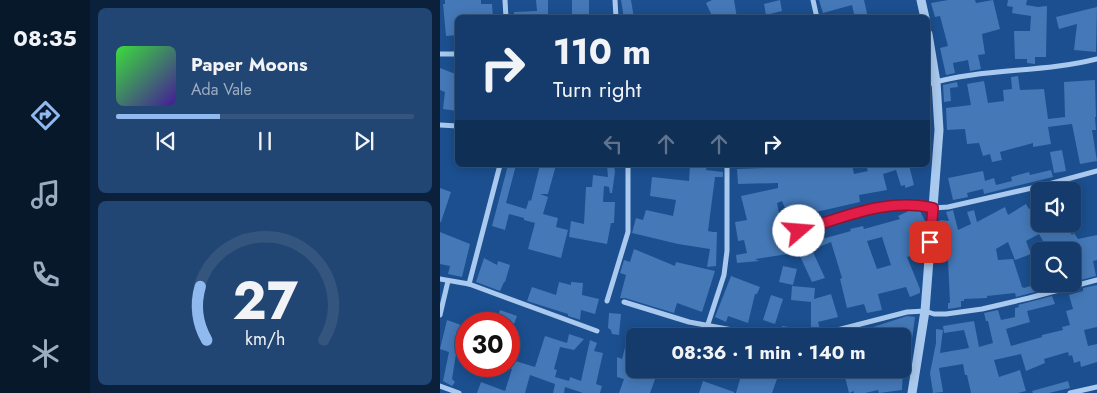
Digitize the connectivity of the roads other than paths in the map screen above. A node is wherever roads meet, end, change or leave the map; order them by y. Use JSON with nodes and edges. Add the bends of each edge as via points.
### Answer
{"nodes":[{"id":1,"x":506,"y":0,"type":"edge"},
{"id":2,"x":615,"y":0,"type":"edge"},
{"id":3,"x":813,"y":0,"type":"edge"},
{"id":4,"x":921,"y":0,"type":"edge"},
{"id":5,"x":506,"y":15,"type":"edge"},
{"id":6,"x":616,"y":15,"type":"edge"},
{"id":7,"x":816,"y":15,"type":"edge"},
{"id":8,"x":924,"y":15,"type":"edge"},
{"id":9,"x":440,"y":54,"type":"edge"},
{"id":10,"x":455,"y":54,"type":"edge"},
{"id":11,"x":930,"y":58,"type":"edge"},
{"id":12,"x":1097,"y":59,"type":"edge"},
{"id":13,"x":932,"y":83,"type":"edge"},
{"id":14,"x":440,"y":124,"type":"edge"},
{"id":15,"x":455,"y":126,"type":"edge"},
{"id":16,"x":499,"y":167,"type":"edge"},
{"id":17,"x":628,"y":167,"type":"edge"},
{"id":18,"x":727,"y":167,"type":"edge"},
{"id":19,"x":1097,"y":171,"type":"edge"},
{"id":20,"x":933,"y":208,"type":"junction"},
{"id":21,"x":799,"y":231,"type":"dead end"},
{"id":22,"x":440,"y":279,"type":"edge"},
{"id":23,"x":1097,"y":280,"type":"edge"},
{"id":24,"x":448,"y":281,"type":"junction"},
{"id":25,"x":469,"y":284,"type":"junction"},
{"id":26,"x":607,"y":301,"type":"dead end"},
{"id":27,"x":624,"y":302,"type":"dead end"},
{"id":28,"x":925,"y":311,"type":"junction"},
{"id":29,"x":440,"y":314,"type":"edge"},
{"id":30,"x":708,"y":324,"type":"junction"},
{"id":31,"x":727,"y":328,"type":"edge"},
{"id":32,"x":845,"y":328,"type":"edge"},
{"id":33,"x":597,"y":331,"type":"dead end"},
{"id":34,"x":440,"y":386,"type":"edge"},
{"id":35,"x":1097,"y":386,"type":"edge"},
{"id":36,"x":459,"y":393,"type":"edge"},
{"id":37,"x":912,"y":393,"type":"edge"},
{"id":38,"x":1070,"y":393,"type":"edge"}],
"edges":[{"from":1,"to":5,"type":"street"},
{"from":2,"to":6,"type":"street"},
{"from":3,"to":7,"type":"street"},
{"from":4,"to":8,"type":"street"},
{"from":9,"to":10,"type":"street"},
{"from":11,"to":13,"type":"street"},
{"from":12,"to":13,"type":"street"},
{"from":13,"to":20,"type":"street","via":[[939,130]]},
{"from":14,"to":15,"type":"street"},
{"from":16,"to":25,"type":"street"},
{"from":17,"to":26,"type":"street","via":[[628,232]]},
{"from":18,"to":30,"type":"street","via":[[727,251],[724,275]]},
{"from":19,"to":20,"type":"street","via":[[948,208]]},
{"from":20,"to":21,"type":"street","via":[[901,204],[856,213]]},
{"from":20,"to":28,"type":"street"},
{"from":22,"to":24,"type":"street"},
{"from":23,"to":28,"type":"street","via":[[982,309],[946,314]]},
{"from":24,"to":25,"type":"street"},
{"from":24,"to":29,"type":"street"},
{"from":25,"to":33,"type":"street"},
{"from":27,"to":30,"type":"street","via":[[689,322]]},
{"from":28,"to":32,"type":"street","via":[[908,312]]},
{"from":28,"to":37,"type":"street"},
{"from":30,"to":31,"type":"street"},
{"from":34,"to":36,"type":"street"},
{"from":35,"to":38,"type":"street"}]}
